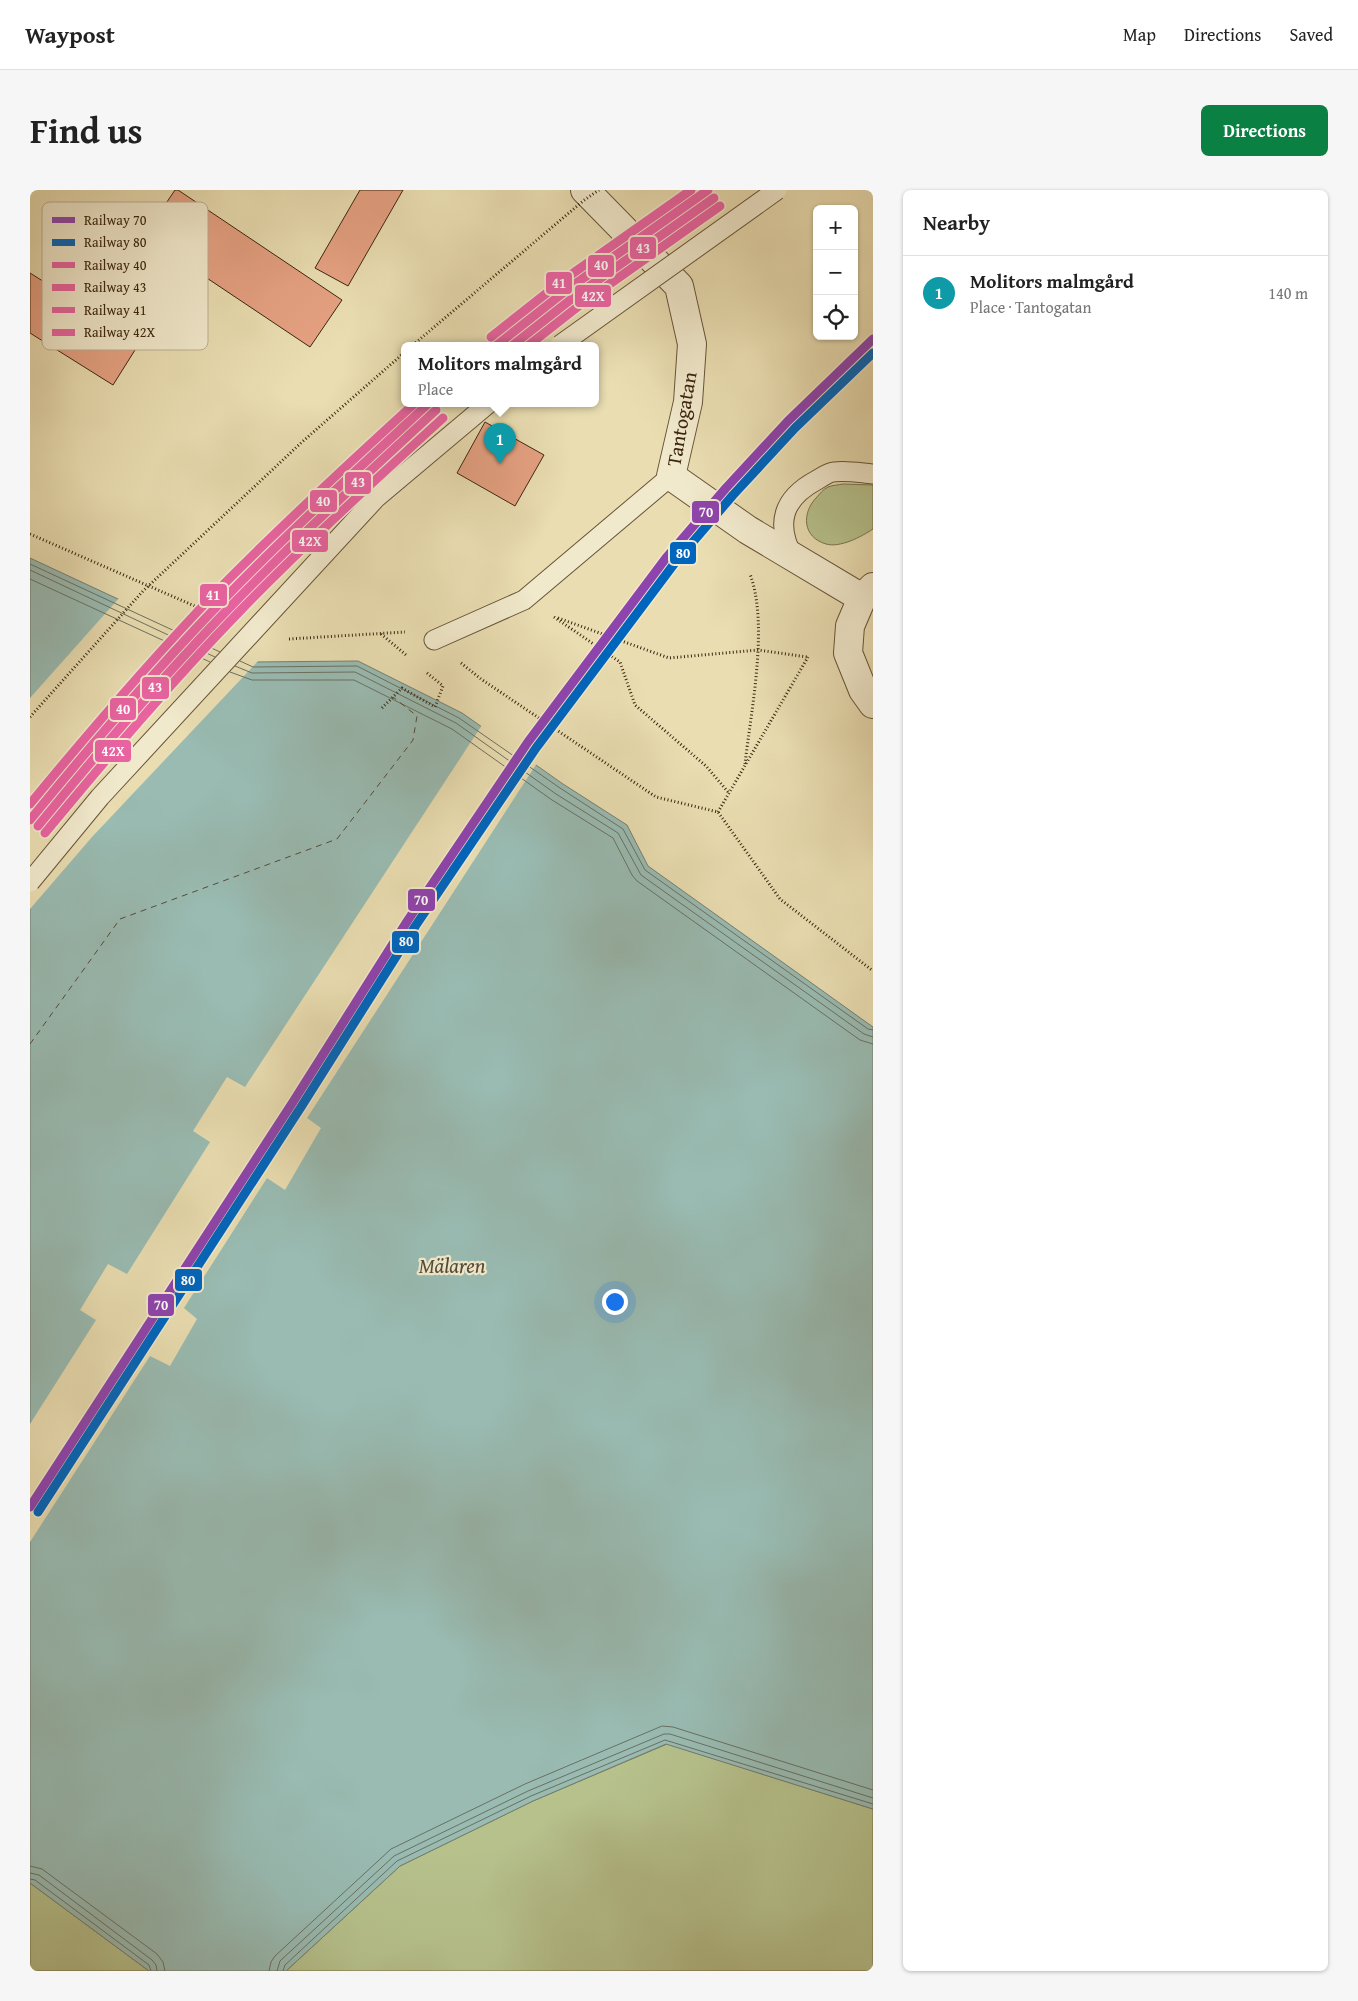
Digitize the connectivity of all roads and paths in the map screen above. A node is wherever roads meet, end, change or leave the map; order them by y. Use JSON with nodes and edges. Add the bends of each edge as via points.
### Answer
{"nodes":[{"id":1,"x":585,"y":190,"type":"edge"},
{"id":2,"x":599,"y":190,"type":"edge"},
{"id":3,"x":777,"y":190,"type":"edge"},
{"id":4,"x":417,"y":342,"type":"edge"},
{"id":5,"x":564,"y":342,"type":"edge"},
{"id":6,"x":401,"y":355,"type":"edge"},
{"id":7,"x":484,"y":407,"type":"edge"},
{"id":8,"x":873,"y":474,"type":"edge"},
{"id":9,"x":671,"y":476,"type":"junction"},
{"id":10,"x":30,"y":534,"type":"edge"},
{"id":11,"x":793,"y":557,"type":"junction"},
{"id":12,"x":749,"y":570,"type":"dead end"},
{"id":13,"x":867,"y":593,"type":"edge"},
{"id":14,"x":230,"y":622,"type":"dead end"},
{"id":15,"x":283,"y":640,"type":"dead end"},
{"id":16,"x":434,"y":640,"type":"junction"},
{"id":17,"x":758,"y":650,"type":"junction"},
{"id":18,"x":848,"y":653,"type":"junction"},
{"id":19,"x":807,"y":657,"type":"junction"},
{"id":20,"x":443,"y":686,"type":"dead end"},
{"id":21,"x":873,"y":704,"type":"edge"},
{"id":22,"x":382,"y":708,"type":"dead end"},
{"id":23,"x":30,"y":717,"type":"edge"},
{"id":24,"x":745,"y":764,"type":"junction"},
{"id":25,"x":729,"y":793,"type":"junction"},
{"id":26,"x":718,"y":812,"type":"junction"},
{"id":27,"x":30,"y":882,"type":"edge"},
{"id":28,"x":873,"y":970,"type":"edge"}],
"edges":[{"from":1,"to":9,"type":"street","name":"Tantogatan","via":[[679,286],[692,344],[688,402]]},
{"from":2,"to":4,"type":"path","bridge":true},
{"from":3,"to":5,"type":"lane","bridge":true},
{"from":6,"to":23,"type":"path","bridge":true,"via":[[302,442],[143,592]]},
{"from":7,"to":27,"type":"lane","bridge":true,"via":[[376,498],[106,790]]},
{"from":8,"to":11,"type":"lane","via":[[833,472],[808,485],[788,503],[785,542]]},
{"from":9,"to":11,"type":"street","name":"Tantogatan"},
{"from":9,"to":16,"type":"lane","via":[[524,600]]},
{"from":10,"to":14,"type":"path"},
{"from":11,"to":13,"type":"street","name":"Tantogatan"},
{"from":12,"to":17,"type":"path","via":[[755,588]]},
{"from":13,"to":18,"type":"street","via":[[850,626]]},
{"from":15,"to":16,"type":"path","via":[[410,632]]},
{"from":16,"to":26,"type":"path","via":[[482,679],[656,797]]},
{"from":17,"to":19,"type":"path"},
{"from":17,"to":24,"type":"path"},
{"from":17,"to":25,"type":"path","via":[[669,658],[552,616],[620,662],[635,705],[706,766]]},
{"from":18,"to":19,"type":"path"},
{"from":18,"to":21,"type":"street","via":[[863,690]]},
{"from":19,"to":24,"type":"path"},
{"from":20,"to":22,"type":"path","via":[[435,707],[402,688]]},
{"from":24,"to":25,"type":"path"},
{"from":25,"to":26,"type":"path"},
{"from":26,"to":28,"type":"path","via":[[780,899]]}]}
